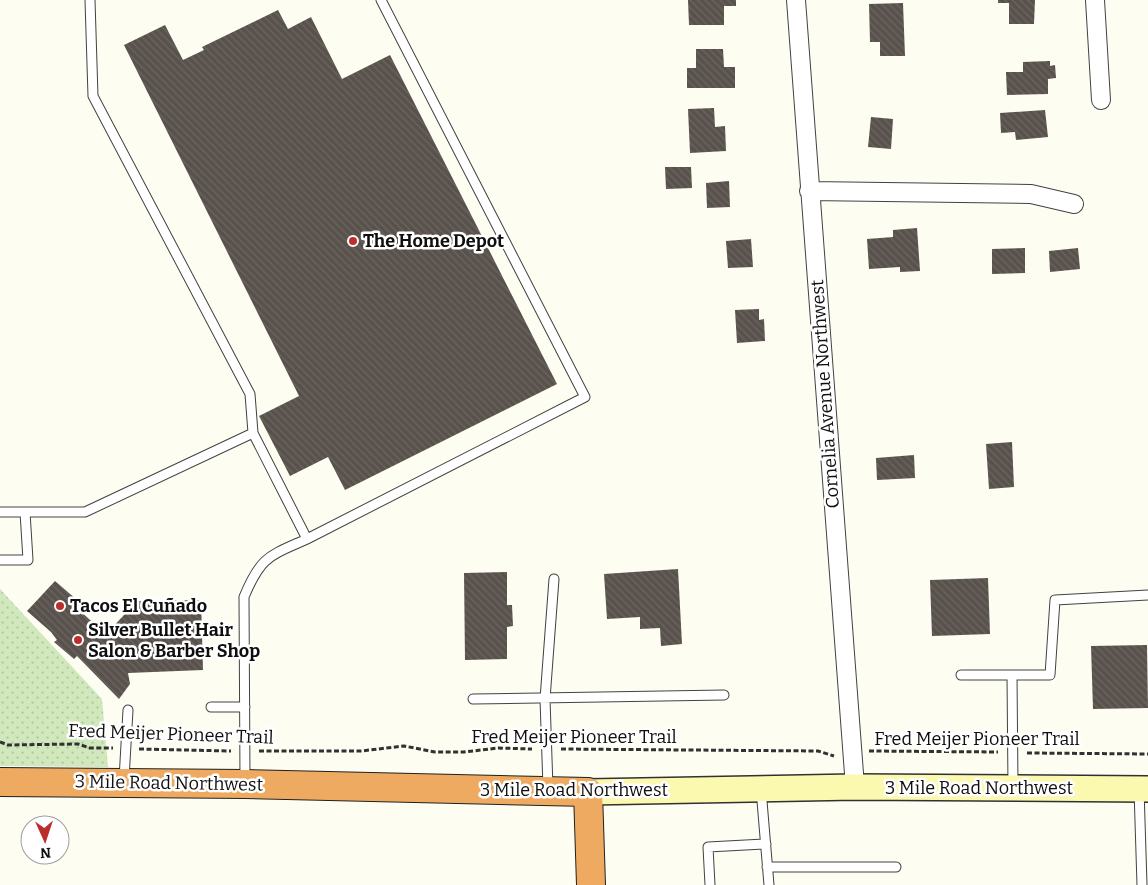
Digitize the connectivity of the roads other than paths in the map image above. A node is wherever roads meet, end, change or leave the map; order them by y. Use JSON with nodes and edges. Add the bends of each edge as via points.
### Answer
{"nodes":[{"id":1,"x":90,"y":0,"type":"edge"},
{"id":2,"x":381,"y":0,"type":"edge"},
{"id":3,"x":796,"y":0,"type":"edge"},
{"id":4,"x":1095,"y":0,"type":"edge"},
{"id":5,"x":1101,"y":100,"type":"dead end"},
{"id":6,"x":809,"y":191,"type":"junction"},
{"id":7,"x":1074,"y":204,"type":"dead end"},
{"id":8,"x":253,"y":433,"type":"junction"},
{"id":9,"x":0,"y":512,"type":"edge"},
{"id":10,"x":25,"y":512,"type":"junction"},
{"id":11,"x":307,"y":539,"type":"junction"},
{"id":12,"x":0,"y":560,"type":"edge"},
{"id":13,"x":554,"y":579,"type":"dead end"},
{"id":14,"x":1148,"y":595,"type":"edge"},
{"id":15,"x":1012,"y":675,"type":"junction"},
{"id":16,"x":960,"y":676,"type":"dead end"},
{"id":17,"x":724,"y":694,"type":"dead end"},
{"id":18,"x":473,"y":699,"type":"dead end"},
{"id":19,"x":545,"y":699,"type":"junction"},
{"id":20,"x":244,"y":707,"type":"junction"},
{"id":21,"x":211,"y":708,"type":"dead end"},
{"id":22,"x":128,"y":710,"type":"dead end"},
{"id":23,"x":0,"y":782,"type":"edge"},
{"id":24,"x":124,"y":783,"type":"junction"},
{"id":25,"x":245,"y":784,"type":"junction"},
{"id":26,"x":855,"y":787,"type":"junction"},
{"id":27,"x":1013,"y":788,"type":"junction"},
{"id":28,"x":761,"y":789,"type":"junction"},
{"id":29,"x":1144,"y":789,"type":"edge"},
{"id":30,"x":548,"y":791,"type":"junction"},
{"id":31,"x":588,"y":792,"type":"junction"},
{"id":32,"x":766,"y":844,"type":"junction"},
{"id":33,"x":767,"y":867,"type":"junction"},
{"id":34,"x":896,"y":867,"type":"dead end"},
{"id":35,"x":591,"y":885,"type":"edge"},
{"id":36,"x":710,"y":885,"type":"edge"},
{"id":37,"x":769,"y":885,"type":"edge"},
{"id":38,"x":1142,"y":885,"type":"edge"}],
"edges":[{"from":1,"to":8,"type":"lane","via":[[93,96],[250,394]]},
{"from":2,"to":11,"type":"lane","via":[[585,397]]},
{"from":3,"to":6,"type":"street","name":"Cornelia Avenue Northwest"},
{"from":4,"to":5,"type":"street"},
{"from":6,"to":7,"type":"street","via":[[1031,194]]},
{"from":6,"to":26,"type":"street","name":"Cornelia Avenue Northwest"},
{"from":8,"to":10,"type":"lane","via":[[85,512]]},
{"from":8,"to":11,"type":"lane"},
{"from":9,"to":10,"type":"lane"},
{"from":10,"to":12,"type":"lane","via":[[28,560]]},
{"from":11,"to":20,"type":"lane","via":[[268,557],[253,574],[244,597]]},
{"from":13,"to":19,"type":"lane"},
{"from":14,"to":15,"type":"lane","via":[[1055,600],[1050,675]]},
{"from":15,"to":16,"type":"lane"},
{"from":15,"to":27,"type":"lane"},
{"from":17,"to":19,"type":"lane"},
{"from":18,"to":19,"type":"lane"},
{"from":19,"to":30,"type":"lane"},
{"from":20,"to":21,"type":"lane"},
{"from":20,"to":25,"type":"lane"},
{"from":22,"to":24,"type":"lane"},
{"from":23,"to":24,"type":"highway","name":"3 Mile Road Northwest"},
{"from":24,"to":25,"type":"highway","name":"3 Mile Road Northwest"},
{"from":25,"to":30,"type":"highway","name":"3 Mile Road Northwest"},
{"from":26,"to":27,"type":"main road","name":"3 Mile Road Northwest"},
{"from":26,"to":28,"type":"main road","name":"3 Mile Road Northwest"},
{"from":27,"to":29,"type":"main road","name":"3 Mile Road Northwest"},
{"from":28,"to":31,"type":"main road","name":"3 Mile Road Northwest"},
{"from":28,"to":32,"type":"lane"},
{"from":29,"to":38,"type":"lane"},
{"from":30,"to":31,"type":"highway","name":"3 Mile Road Northwest"},
{"from":31,"to":35,"type":"highway"},
{"from":32,"to":33,"type":"lane"},
{"from":32,"to":36,"type":"lane","via":[[708,847]]},
{"from":33,"to":34,"type":"lane"},
{"from":33,"to":37,"type":"lane"}]}
